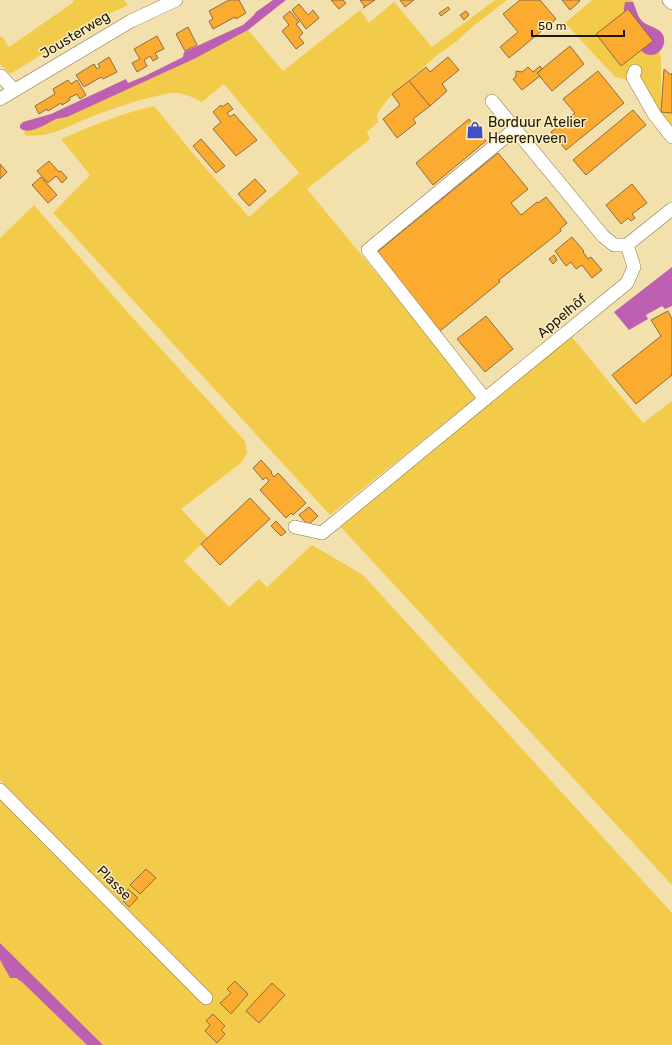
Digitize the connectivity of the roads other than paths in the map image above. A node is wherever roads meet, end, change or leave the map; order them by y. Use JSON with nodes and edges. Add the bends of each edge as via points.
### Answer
{"nodes":[{"id":1,"x":176,"y":0,"type":"edge"},
{"id":2,"x":669,"y":0,"type":"edge"},
{"id":3,"x":672,"y":3,"type":"edge"},
{"id":4,"x":635,"y":71,"type":"dead end"},
{"id":5,"x":1,"y":76,"type":"dead end"},
{"id":6,"x":14,"y":90,"type":"junction"},
{"id":7,"x":0,"y":99,"type":"edge"},
{"id":8,"x":492,"y":101,"type":"dead end"},
{"id":9,"x":515,"y":129,"type":"junction"},
{"id":10,"x":672,"y":137,"type":"edge"},
{"id":11,"x":672,"y":209,"type":"edge"},
{"id":12,"x":627,"y":245,"type":"junction"},
{"id":13,"x":485,"y":399,"type":"junction"},
{"id":14,"x":295,"y":527,"type":"dead end"},
{"id":15,"x":0,"y":790,"type":"edge"},
{"id":16,"x":206,"y":998,"type":"dead end"}],
"edges":[{"from":1,"to":6,"type":"street","name":"Jousterweg","via":[[131,21]]},
{"from":2,"to":3,"type":"street"},
{"from":4,"to":10,"type":"street","via":[[633,77],[654,114]]},
{"from":5,"to":6,"type":"street"},
{"from":6,"to":7,"type":"street","name":"Jousterweg"},
{"from":8,"to":9,"type":"street"},
{"from":9,"to":12,"type":"street","via":[[603,236],[614,245]]},
{"from":9,"to":13,"type":"street","via":[[368,250]]},
{"from":11,"to":12,"type":"street"},
{"from":12,"to":13,"type":"street","name":"Appelhôf","via":[[634,267],[627,283]]},
{"from":13,"to":14,"type":"street","name":"Appelhôf","via":[[322,533]]},
{"from":15,"to":16,"type":"street","name":"Plasse"}]}
